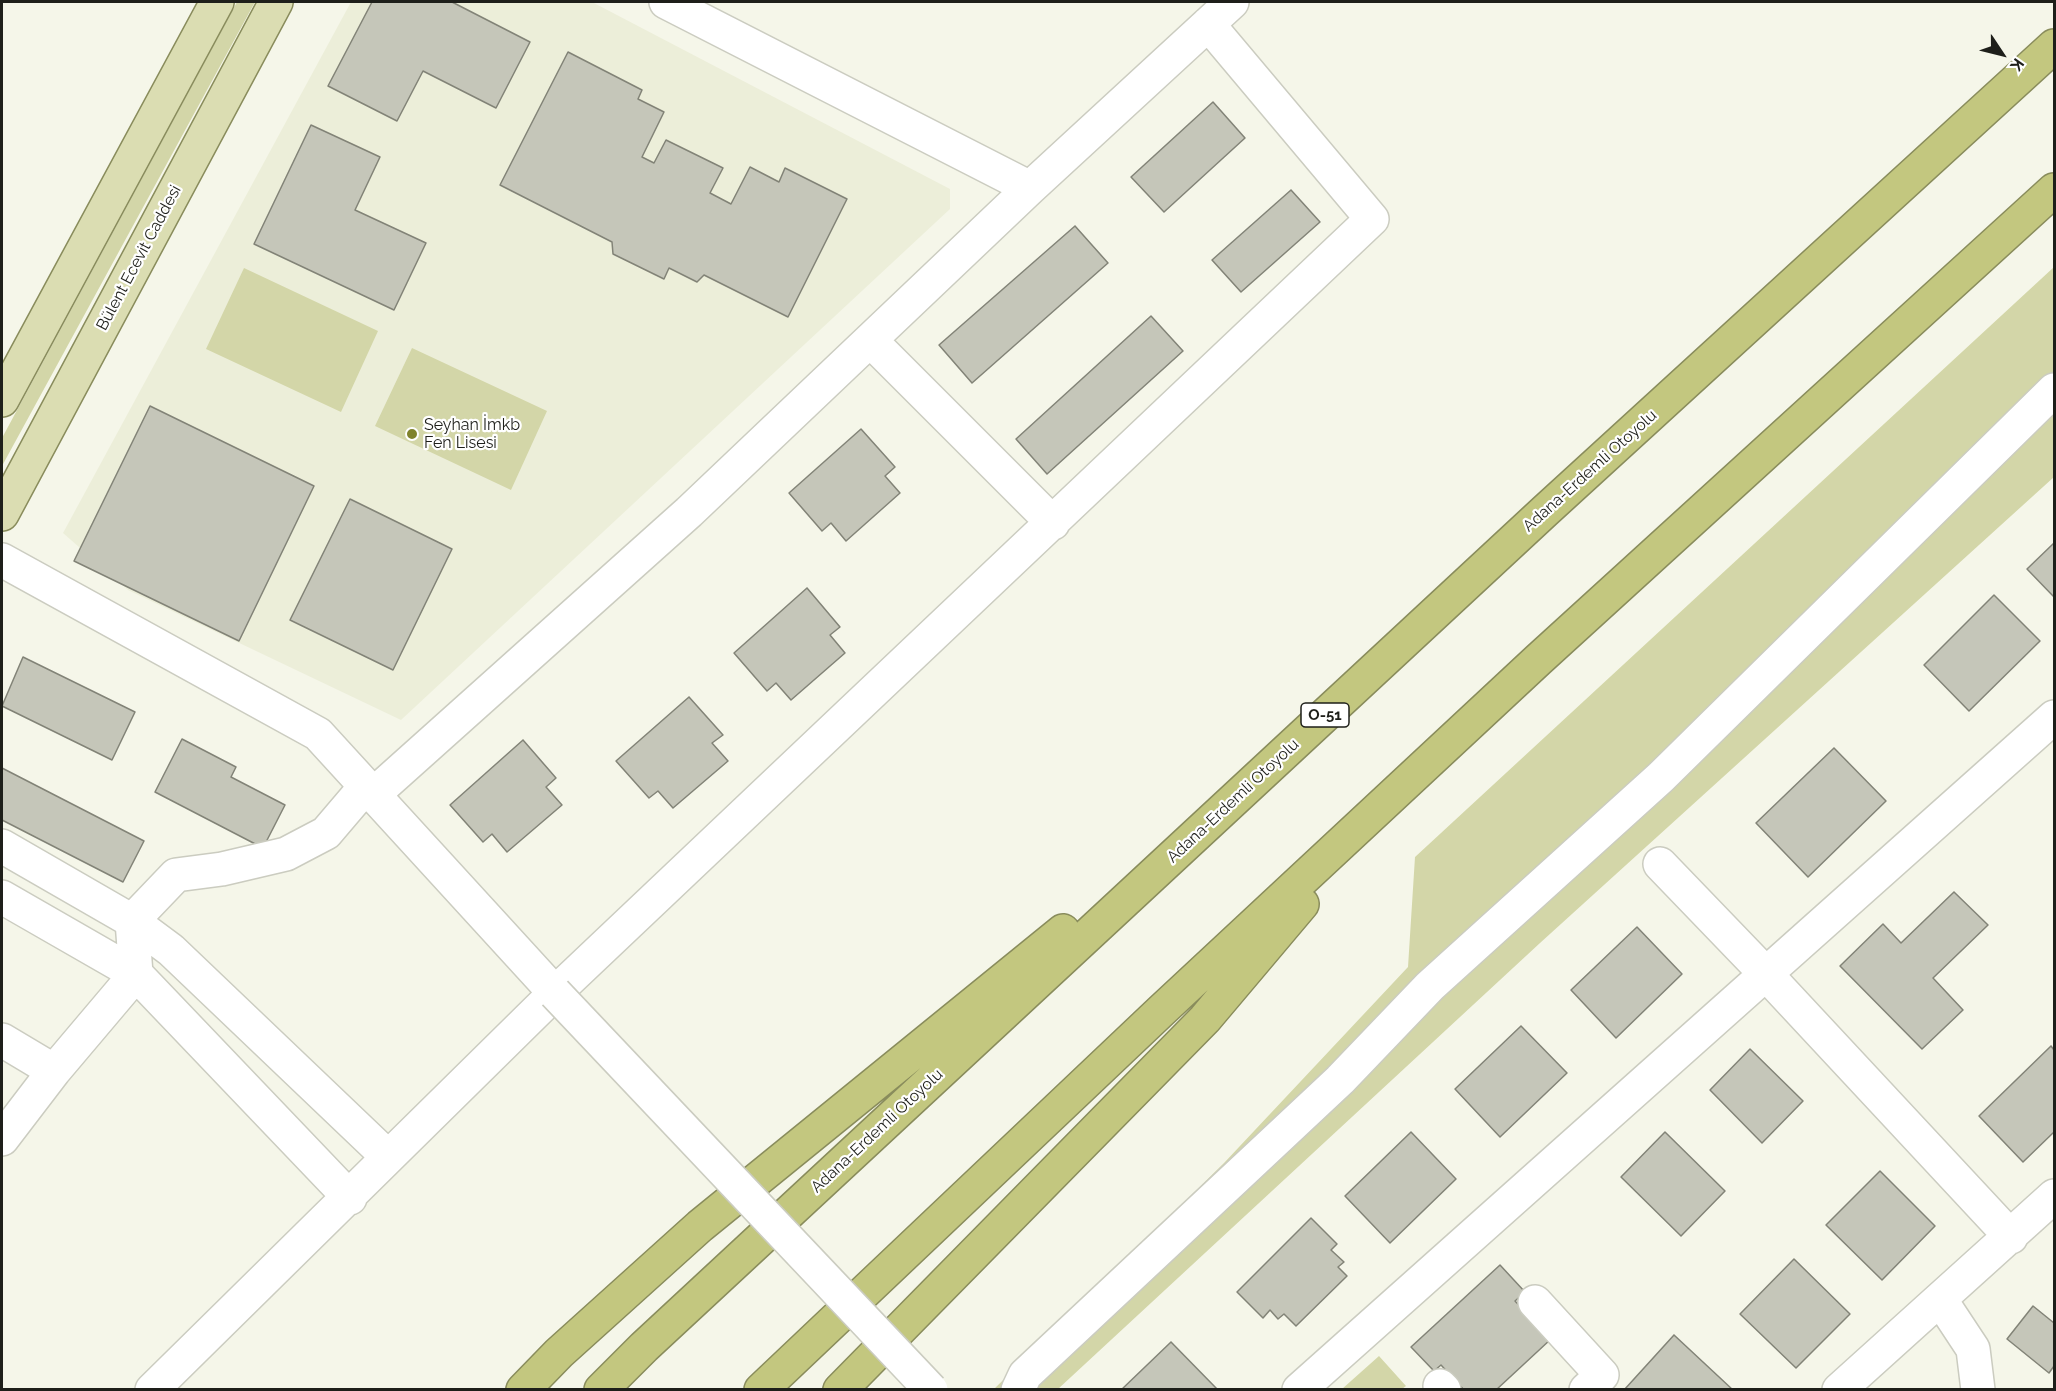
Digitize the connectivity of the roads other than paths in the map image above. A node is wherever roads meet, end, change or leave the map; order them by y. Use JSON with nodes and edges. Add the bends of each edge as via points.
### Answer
{"nodes":[{"id":1,"x":217,"y":2,"type":"edge"},
{"id":2,"x":276,"y":2,"type":"edge"},
{"id":3,"x":666,"y":2,"type":"edge"},
{"id":4,"x":1232,"y":2,"type":"edge"},
{"id":5,"x":1208,"y":24,"type":"junction"},
{"id":6,"x":2055,"y":46,"type":"edge"},
{"id":7,"x":1030,"y":188,"type":"junction"},
{"id":8,"x":2055,"y":190,"type":"edge"},
{"id":9,"x":871,"y":341,"type":"junction"},
{"id":10,"x":2055,"y":390,"type":"edge"},
{"id":11,"x":2,"y":400,"type":"edge"},
{"id":12,"x":2,"y":514,"type":"edge"},
{"id":13,"x":1053,"y":523,"type":"junction"},
{"id":14,"x":2,"y":560,"type":"edge"},
{"id":15,"x":2055,"y":717,"type":"edge"},
{"id":16,"x":1293,"y":745,"type":"junction"},
{"id":17,"x":370,"y":790,"type":"junction"},
{"id":18,"x":1398,"y":791,"type":"junction"},
{"id":19,"x":2,"y":846,"type":"edge"},
{"id":20,"x":1660,"y":864,"type":"dead end"},
{"id":21,"x":2,"y":897,"type":"edge"},
{"id":22,"x":132,"y":921,"type":"junction"},
{"id":23,"x":1765,"y":973,"type":"junction"},
{"id":24,"x":136,"y":974,"type":"junction"},
{"id":25,"x":555,"y":993,"type":"junction"},
{"id":26,"x":2,"y":1040,"type":"edge"},
{"id":27,"x":54,"y":1071,"type":"junction"},
{"id":28,"x":2,"y":1139,"type":"edge"},
{"id":29,"x":388,"y":1157,"type":"junction"},
{"id":30,"x":2055,"y":1196,"type":"edge"},
{"id":31,"x":350,"y":1198,"type":"junction"},
{"id":32,"x":2011,"y":1237,"type":"junction"},
{"id":33,"x":1940,"y":1299,"type":"junction"},
{"id":34,"x":1535,"y":1302,"type":"dead end"},
{"id":35,"x":152,"y":1389,"type":"edge"},
{"id":36,"x":523,"y":1389,"type":"edge"},
{"id":37,"x":601,"y":1389,"type":"edge"},
{"id":38,"x":761,"y":1389,"type":"edge"},
{"id":39,"x":840,"y":1389,"type":"edge"},
{"id":40,"x":931,"y":1389,"type":"edge"},
{"id":41,"x":1018,"y":1389,"type":"edge"},
{"id":42,"x":1299,"y":1389,"type":"edge"},
{"id":43,"x":1586,"y":1389,"type":"edge"},
{"id":44,"x":1839,"y":1389,"type":"edge"},
{"id":45,"x":1978,"y":1389,"type":"edge"}],
"edges":[{"from":1,"to":11,"type":"main road"},
{"from":2,"to":12,"type":"main road","name":"Bülent Ecevit Caddesi"},
{"from":3,"to":7,"type":"street"},
{"from":4,"to":5,"type":"street"},
{"from":5,"to":7,"type":"street"},
{"from":5,"to":13,"type":"street","via":[[1372,219]]},
{"from":6,"to":16,"type":"highway","name":"Adana-Erdemli Otoyolu","number":"O-51"},
{"from":7,"to":9,"type":"street"},
{"from":8,"to":18,"type":"highway"},
{"from":9,"to":13,"type":"street"},
{"from":9,"to":17,"type":"street","via":[[689,512]]},
{"from":10,"to":41,"type":"street","via":[[1661,777],[1430,986],[1332,1088],[1025,1375]]},
{"from":13,"to":25,"type":"street"},
{"from":14,"to":17,"type":"street","via":[[318,734]]},
{"from":15,"to":23,"type":"street"},
{"from":16,"to":36,"type":"highway","via":[[700,1226]]},
{"from":16,"to":37,"type":"highway","name":"Adana-Erdemli Otoyolu","number":"O-51"},
{"from":17,"to":22,"type":"street","via":[[326,833],[286,854],[176,875]]},
{"from":17,"to":25,"type":"street"},
{"from":18,"to":38,"type":"highway"},
{"from":18,"to":39,"type":"highway","via":[[1205,1019]]},
{"from":19,"to":22,"type":"street"},
{"from":20,"to":23,"type":"street"},
{"from":21,"to":24,"type":"street"},
{"from":22,"to":24,"type":"street"},
{"from":22,"to":29,"type":"street","via":[[171,950]]},
{"from":23,"to":32,"type":"street"},
{"from":23,"to":42,"type":"street"},
{"from":24,"to":27,"type":"street"},
{"from":24,"to":31,"type":"street"},
{"from":25,"to":29,"type":"street"},
{"from":25,"to":40,"type":"street","bridge":true},
{"from":26,"to":27,"type":"street"},
{"from":27,"to":28,"type":"street"},
{"from":29,"to":31,"type":"street"},
{"from":30,"to":32,"type":"street"},
{"from":31,"to":35,"type":"street"},
{"from":32,"to":33,"type":"street"},
{"from":33,"to":44,"type":"street"},
{"from":33,"to":45,"type":"street","via":[[1973,1349]]},
{"from":34,"to":43,"type":"street","via":[[1602,1375]]}]}
